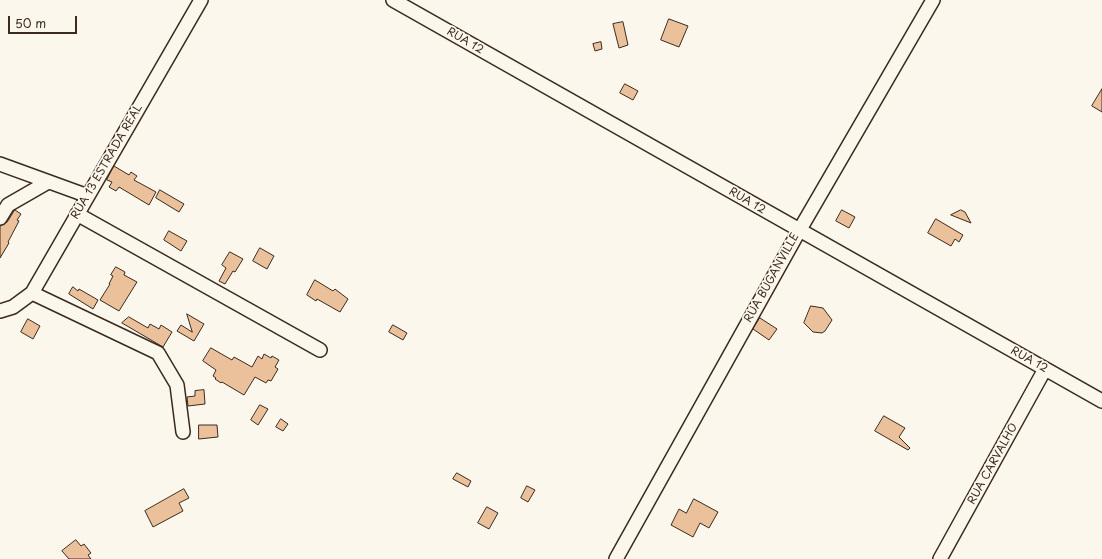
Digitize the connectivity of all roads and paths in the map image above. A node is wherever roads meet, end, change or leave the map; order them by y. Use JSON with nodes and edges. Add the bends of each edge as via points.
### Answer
{"nodes":[{"id":1,"x":200,"y":0,"type":"edge"},
{"id":2,"x":392,"y":0,"type":"edge"},
{"id":3,"x":933,"y":0,"type":"edge"},
{"id":4,"x":0,"y":164,"type":"edge"},
{"id":5,"x":48,"y":182,"type":"junction"},
{"id":6,"x":88,"y":196,"type":"junction"},
{"id":7,"x":77,"y":214,"type":"junction"},
{"id":8,"x":0,"y":218,"type":"edge"},
{"id":9,"x":799,"y":230,"type":"junction"},
{"id":10,"x":32,"y":292,"type":"junction"},
{"id":11,"x":0,"y":312,"type":"edge"},
{"id":12,"x":320,"y":350,"type":"dead end"},
{"id":13,"x":1045,"y":369,"type":"junction"},
{"id":14,"x":1102,"y":401,"type":"edge"},
{"id":15,"x":183,"y":432,"type":"dead end"},
{"id":16,"x":616,"y":559,"type":"edge"},
{"id":17,"x":940,"y":559,"type":"edge"}],
"edges":[{"from":1,"to":6,"type":"street","name":"RUA 13 ESTRADA REAL"},
{"from":2,"to":9,"type":"street","name":"RUA 12"},
{"from":3,"to":9,"type":"street","name":"RUA BUGANVILLE"},
{"from":4,"to":5,"type":"street"},
{"from":5,"to":6,"type":"street"},
{"from":5,"to":8,"type":"street","via":[[8,205]]},
{"from":6,"to":7,"type":"street","name":"RUA 13 ESTRADA REAL"},
{"from":7,"to":10,"type":"street","name":"RUA 13 ESTRADA REAL"},
{"from":7,"to":12,"type":"street"},
{"from":9,"to":13,"type":"street","name":"RUA 12"},
{"from":9,"to":16,"type":"street","name":"RUA BUGANVILLE"},
{"from":10,"to":11,"type":"street","name":"RUA 13 ESTRADA REAL","via":[[13,307]]},
{"from":10,"to":15,"type":"street","via":[[158,353],[177,385]]},
{"from":13,"to":14,"type":"street","name":"RUA 12"},
{"from":13,"to":17,"type":"street","name":"RUA CARVALHO"}]}
